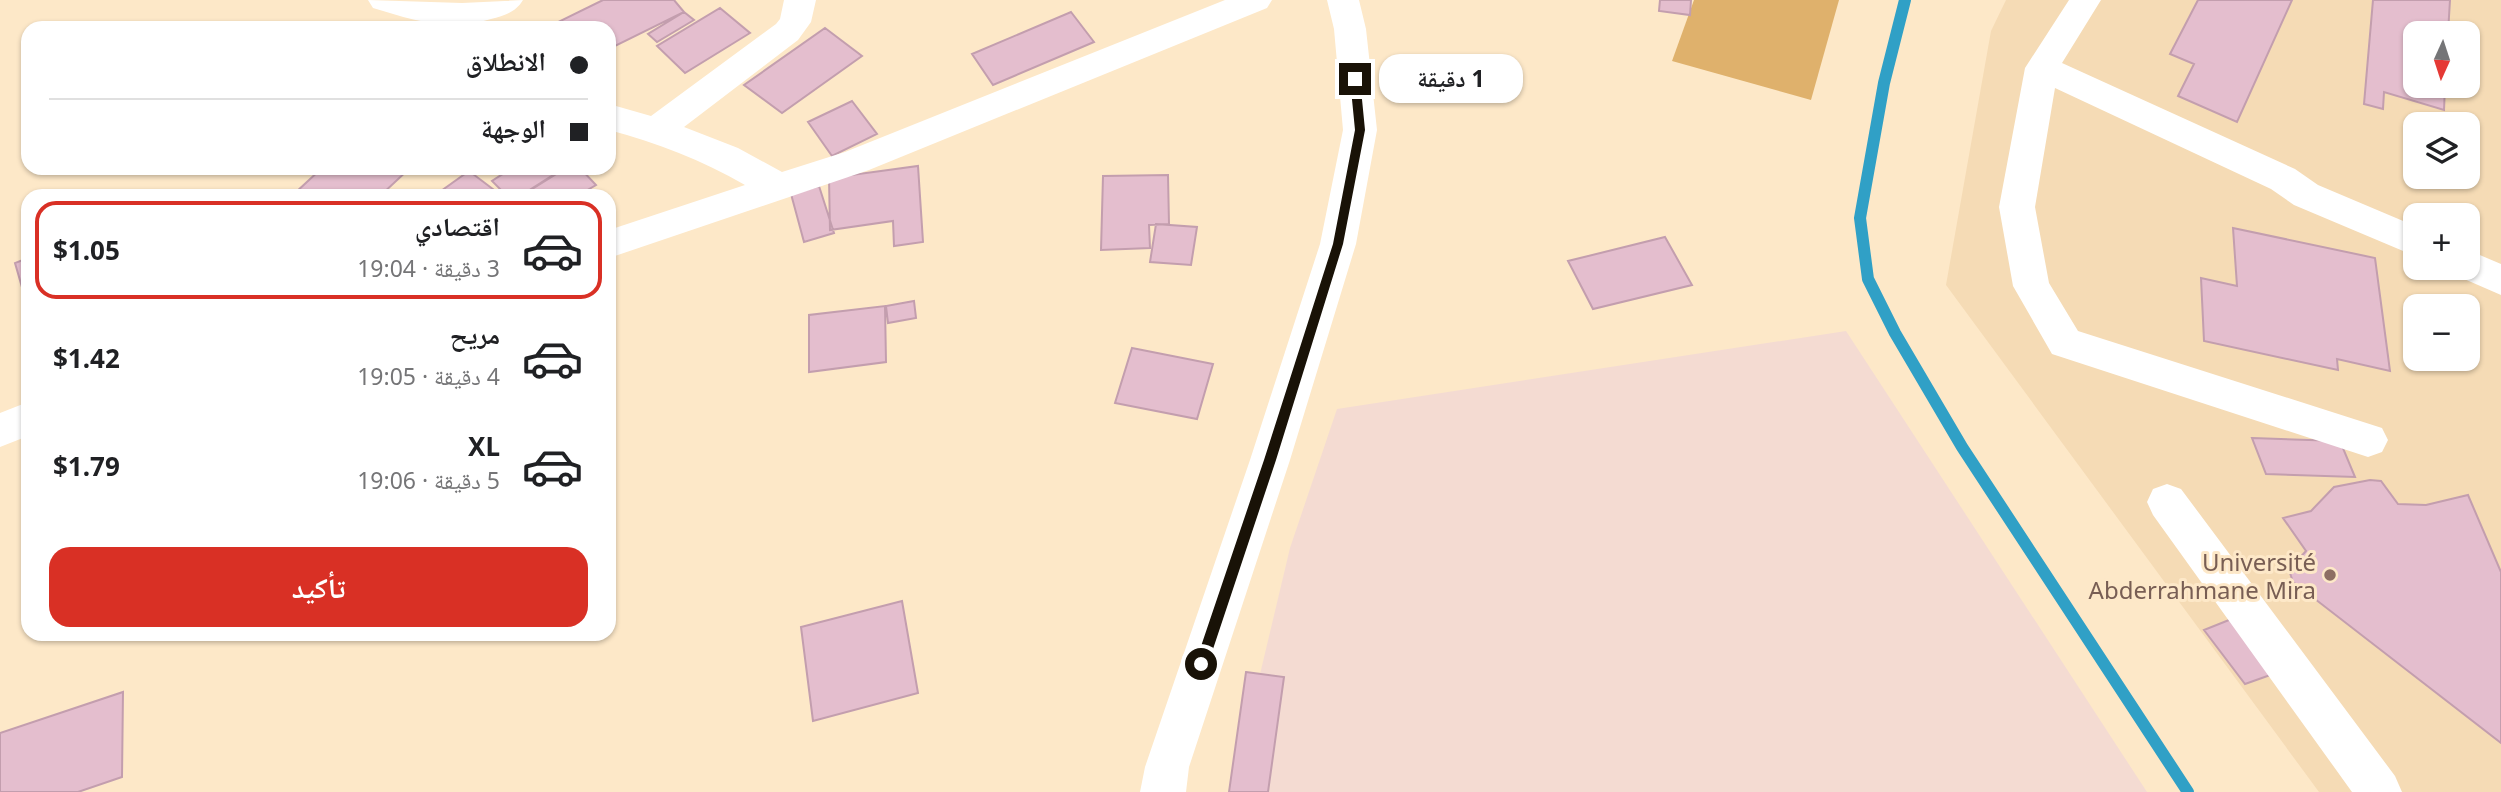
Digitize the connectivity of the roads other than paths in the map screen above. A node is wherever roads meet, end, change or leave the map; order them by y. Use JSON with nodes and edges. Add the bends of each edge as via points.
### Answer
{"nodes":[{"id":1,"x":384,"y":0,"type":"edge"},
{"id":2,"x":507,"y":0,"type":"edge"},
{"id":3,"x":800,"y":0,"type":"edge"},
{"id":4,"x":1256,"y":0,"type":"edge"},
{"id":5,"x":1343,"y":0,"type":"edge"},
{"id":6,"x":2085,"y":0,"type":"edge"},
{"id":7,"x":2042,"y":68,"type":"junction"},
{"id":8,"x":616,"y":119,"type":"edge"},
{"id":9,"x":656,"y":130,"type":"junction"},
{"id":10,"x":780,"y":188,"type":"junction"},
{"id":11,"x":2403,"y":237,"type":"edge"},
{"id":12,"x":616,"y":242,"type":"edge"},
{"id":13,"x":2480,"y":270,"type":"edge"},
{"id":14,"x":2501,"y":279,"type":"edge"},
{"id":15,"x":21,"y":422,"type":"edge"},
{"id":16,"x":0,"y":429,"type":"edge"},
{"id":17,"x":2368,"y":440,"type":"dead end"},
{"id":18,"x":2167,"y":502,"type":"dead end"},
{"id":19,"x":1163,"y":792,"type":"edge"},
{"id":20,"x":2379,"y":792,"type":"edge"}],
"edges":[{"from":1,"to":2,"type":"street","via":[[431,14],[454,15],[477,13]]},
{"from":3,"to":9,"type":"street","via":[[795,22],[787,32]]},
{"from":4,"to":10,"type":"street"},
{"from":5,"to":19,"type":"street","via":[[1360,130],[1338,244],[1167,767]]},
{"from":6,"to":7,"type":"street"},
{"from":7,"to":11,"type":"street"},
{"from":7,"to":17,"type":"street","via":[[2017,207],[2031,286],[2065,342]]},
{"from":8,"to":9,"type":"street"},
{"from":9,"to":10,"type":"street","via":[[726,157]]},
{"from":10,"to":12,"type":"street"},
{"from":13,"to":14,"type":"street"},
{"from":15,"to":16,"type":"street"},
{"from":18,"to":20,"type":"street"}]}
